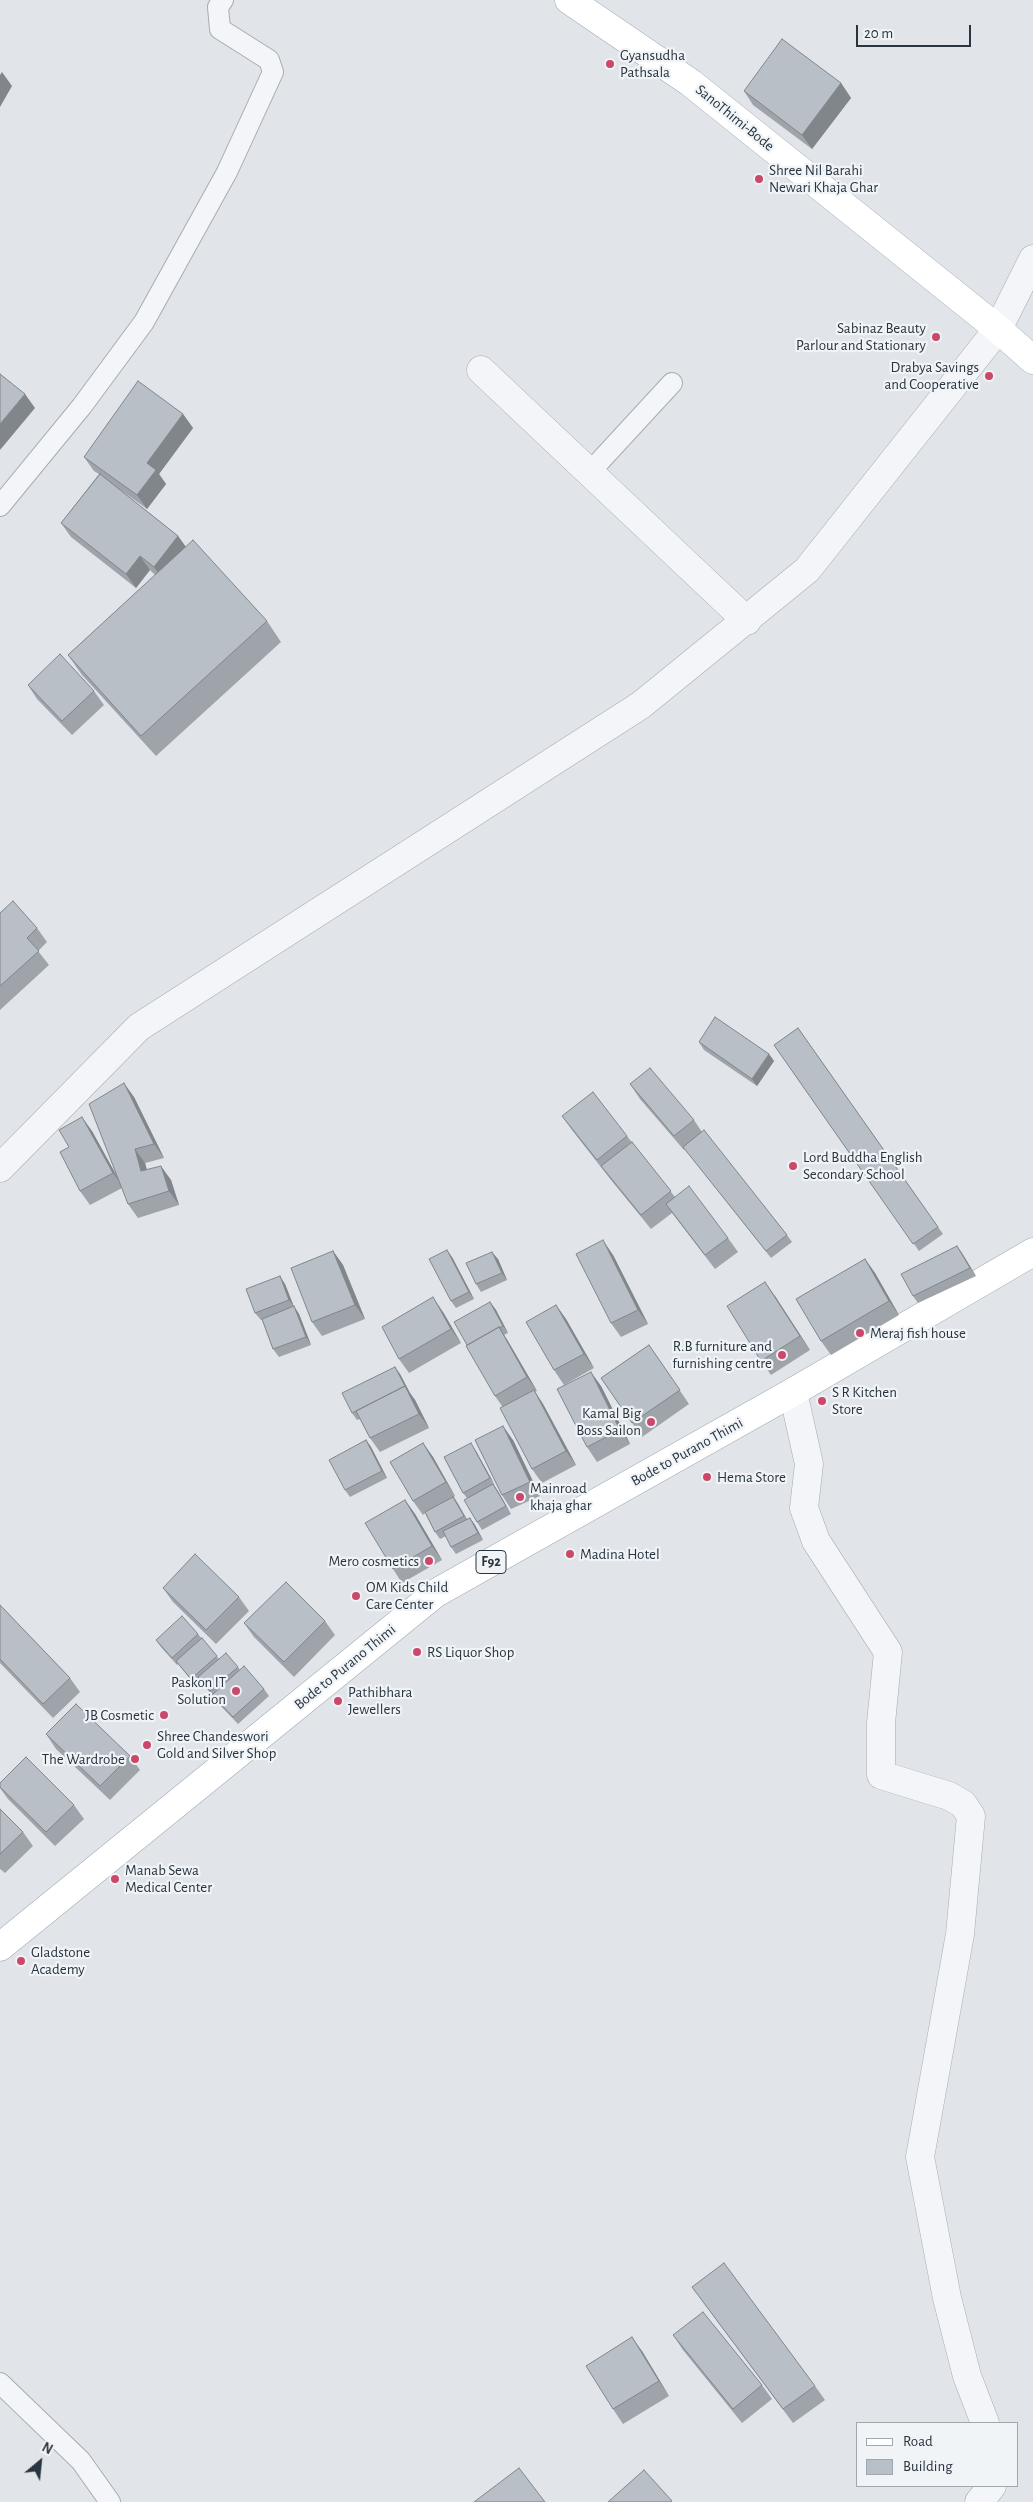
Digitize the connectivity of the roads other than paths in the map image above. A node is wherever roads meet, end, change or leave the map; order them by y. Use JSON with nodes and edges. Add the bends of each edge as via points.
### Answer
{"nodes":[{"id":1,"x":223,"y":0,"type":"edge"},
{"id":2,"x":569,"y":0,"type":"edge"},
{"id":3,"x":1033,"y":259,"type":"edge"},
{"id":4,"x":998,"y":329,"type":"junction"},
{"id":5,"x":1033,"y":360,"type":"edge"},
{"id":6,"x":481,"y":370,"type":"dead end"},
{"id":7,"x":672,"y":383,"type":"dead end"},
{"id":8,"x":589,"y":473,"type":"junction"},
{"id":9,"x":0,"y":506,"type":"edge"},
{"id":10,"x":747,"y":621,"type":"junction"},
{"id":11,"x":0,"y":1168,"type":"edge"},
{"id":12,"x":1033,"y":1252,"type":"edge"},
{"id":13,"x":793,"y":1392,"type":"junction"},
{"id":14,"x":0,"y":1947,"type":"edge"},
{"id":15,"x":0,"y":2382,"type":"edge"},
{"id":16,"x":985,"y":2422,"type":"edge"},
{"id":17,"x":991,"y":2487,"type":"edge"},
{"id":18,"x":110,"y":2502,"type":"edge"},
{"id":19,"x":979,"y":2502,"type":"edge"}],
"edges":[{"from":1,"to":9,"type":"lane","via":[[218,7],[220,29],[269,60],[273,72],[226,172],[144,322],[82,406]]},
{"from":2,"to":4,"type":"main road","name":"SanoThimi-Bode","via":[[690,83]]},
{"from":3,"to":4,"type":"street"},
{"from":4,"to":5,"type":"main road","name":"SanoThimi-Bode"},
{"from":4,"to":10,"type":"street","via":[[806,570]]},
{"from":6,"to":8,"type":"street"},
{"from":7,"to":8,"type":"lane"},
{"from":8,"to":10,"type":"street"},
{"from":10,"to":11,"type":"street","via":[[641,705],[139,1027]]},
{"from":12,"to":13,"type":"main road","name":"Bode to Purano Thimi","number":"F92"},
{"from":13,"to":14,"type":"main road","name":"Bode to Purano Thimi","number":"F92","via":[[436,1593]]},
{"from":13,"to":16,"type":"street","via":[[809,1464],[804,1508],[816,1541],[888,1652],[881,1722],[881,1775],[949,1796],[963,1804],[971,1816],[960,1934],[920,2158],[947,2298],[967,2376]]},
{"from":15,"to":18,"type":"lane","via":[[81,2461]]},
{"from":17,"to":19,"type":"street"}]}
